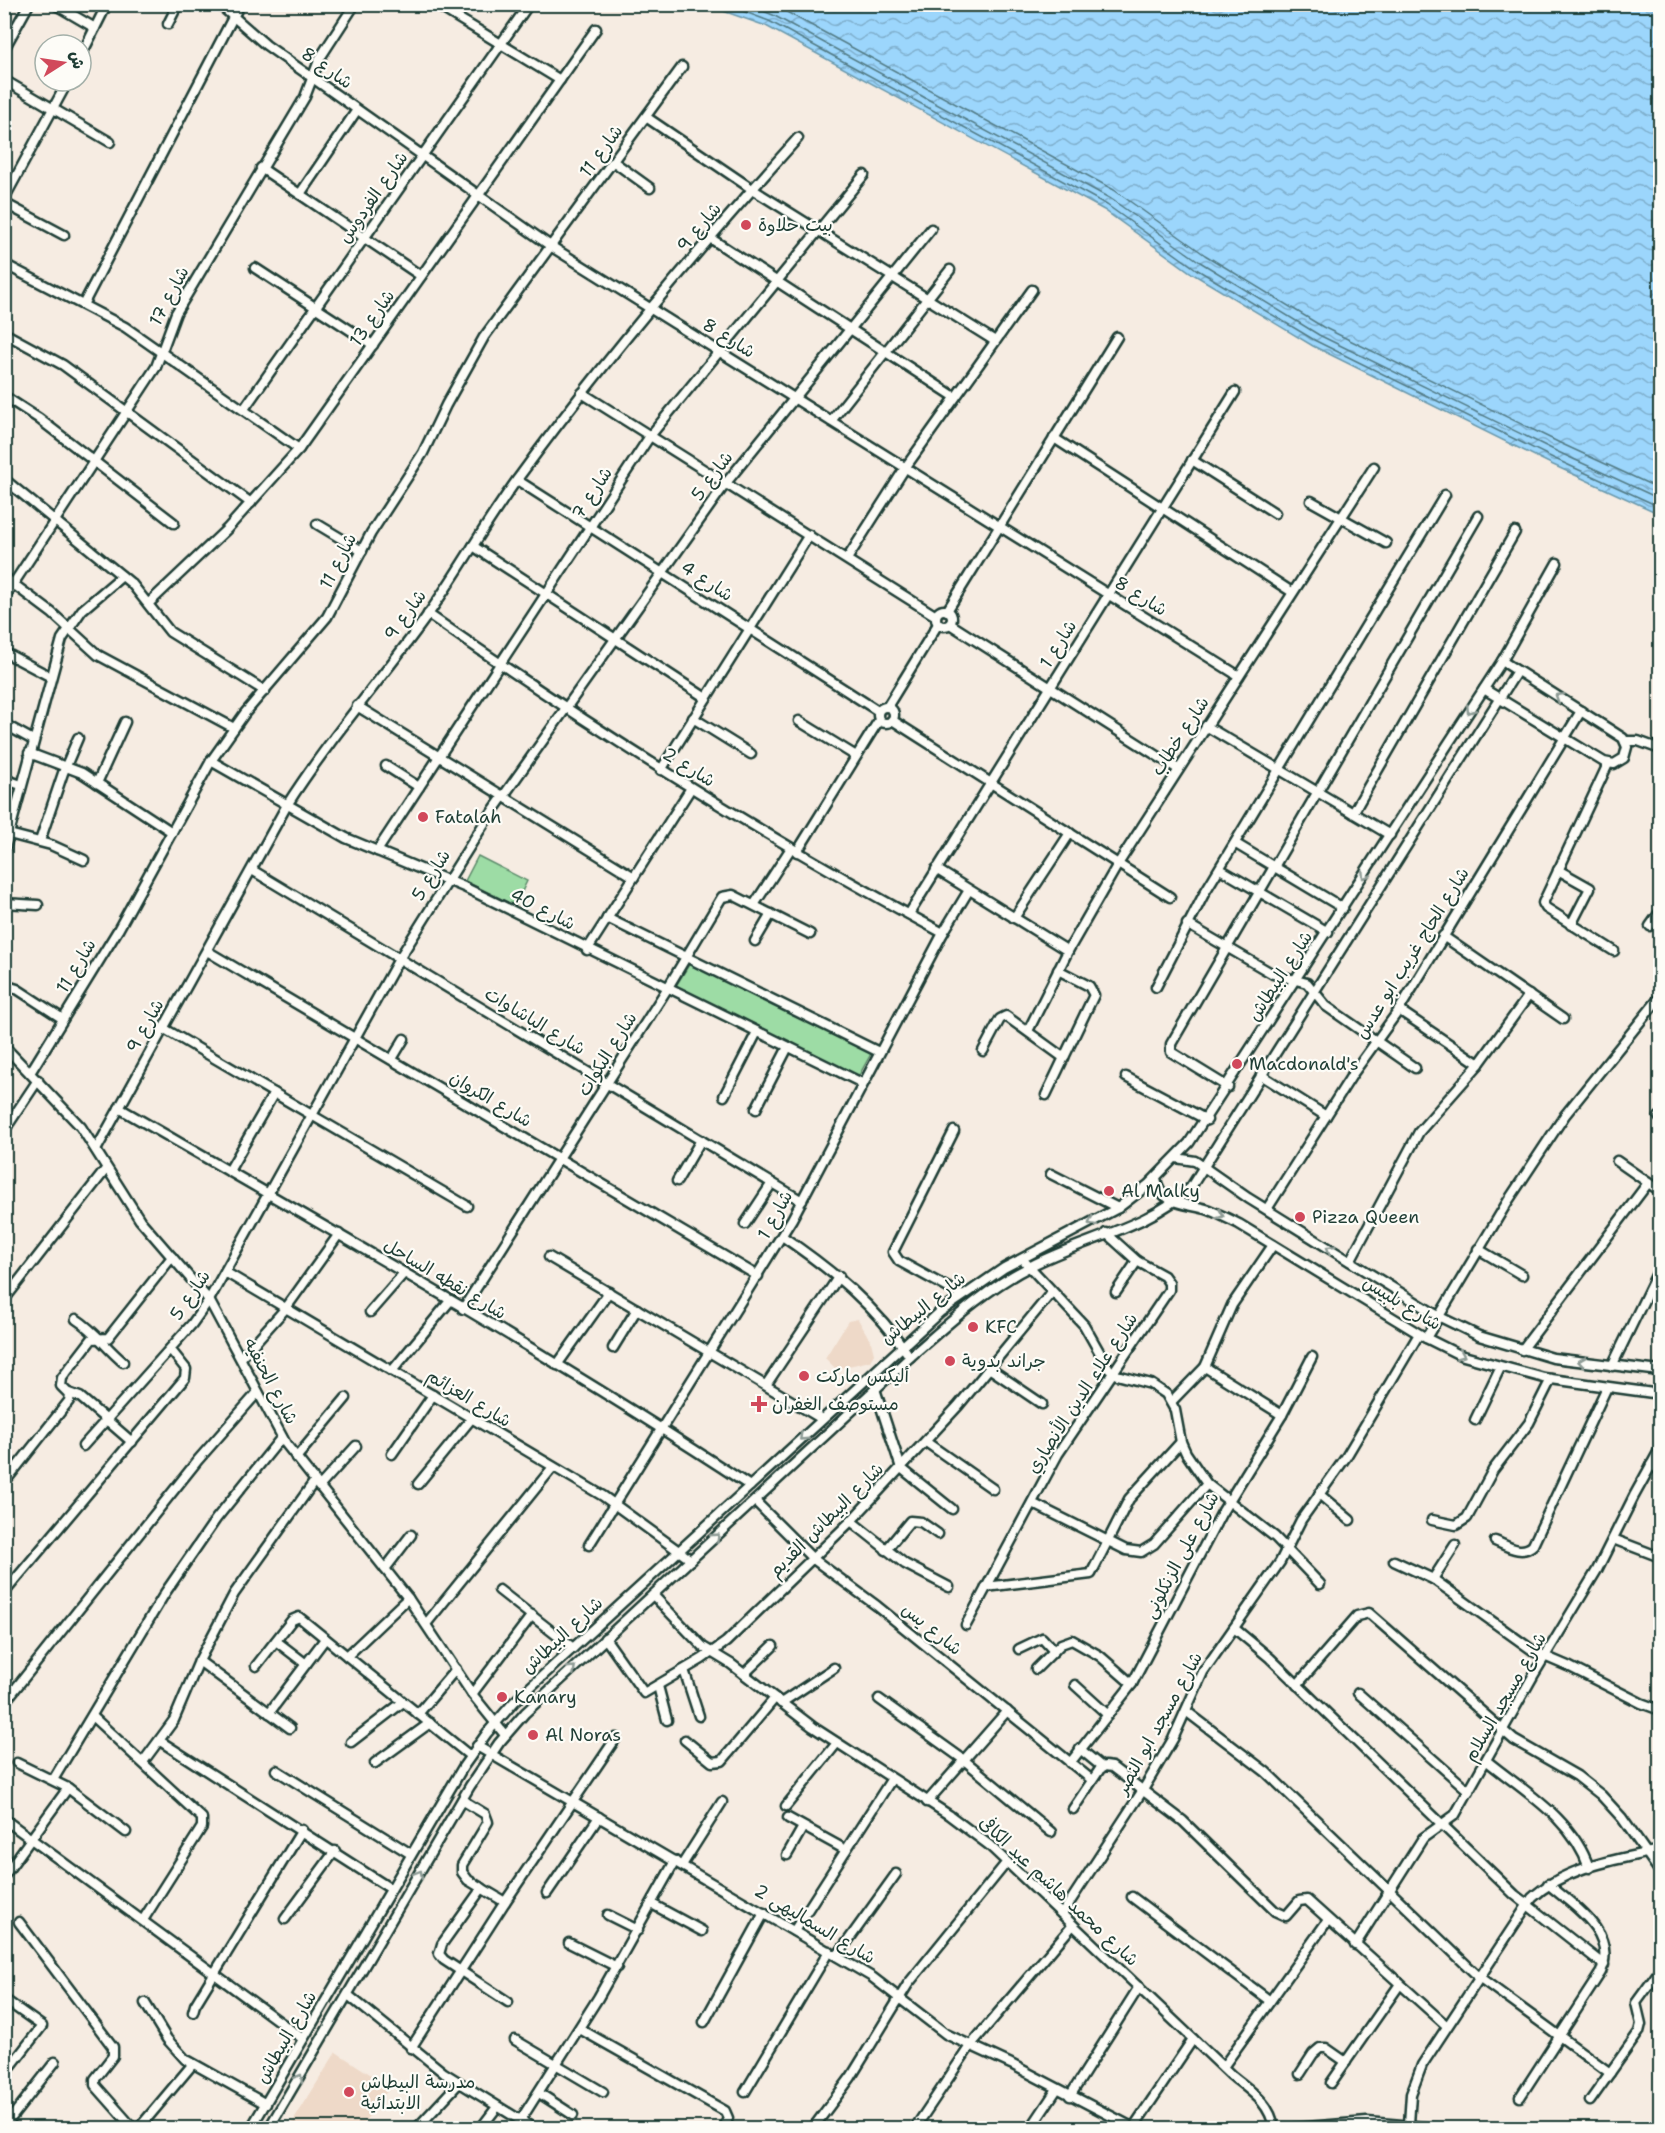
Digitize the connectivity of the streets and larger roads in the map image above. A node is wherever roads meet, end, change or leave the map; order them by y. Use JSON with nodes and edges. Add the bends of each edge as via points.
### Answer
{"nodes":[{"id":1,"x":29,"y":4,"type":"edge"},
{"id":2,"x":54,"y":4,"type":"edge"},
{"id":3,"x":107,"y":4,"type":"edge"},
{"id":4,"x":178,"y":4,"type":"edge"},
{"id":5,"x":219,"y":4,"type":"edge"},
{"id":6,"x":240,"y":4,"type":"edge"},
{"id":7,"x":355,"y":4,"type":"edge"},
{"id":8,"x":435,"y":4,"type":"edge"},
{"id":9,"x":529,"y":4,"type":"edge"},
{"id":10,"x":234,"y":17,"type":"junction"},
{"id":11,"x":168,"y":24,"type":"dead end"},
{"id":12,"x":95,"y":28,"type":"junction"},
{"id":13,"x":596,"y":29,"type":"dead end"},
{"id":14,"x":92,"y":33,"type":"edge"},
{"id":15,"x":501,"y":44,"type":"junction"},
{"id":16,"x":4,"y":49,"type":"edge"},
{"id":17,"x":682,"y":67,"type":"dead end"},
{"id":18,"x":312,"y":78,"type":"junction"},
{"id":19,"x":4,"y":80,"type":"edge"},
{"id":20,"x":560,"y":80,"type":"junction"},
{"id":21,"x":62,"y":93,"type":"edge"},
{"id":22,"x":53,"y":109,"type":"junction"},
{"id":23,"x":357,"y":110,"type":"junction"},
{"id":24,"x":646,"y":117,"type":"junction"},
{"id":25,"x":798,"y":138,"type":"dead end"},
{"id":26,"x":110,"y":142,"type":"dead end"},
{"id":27,"x":422,"y":156,"type":"junction"},
{"id":28,"x":614,"y":162,"type":"junction"},
{"id":29,"x":261,"y":168,"type":"junction"},
{"id":30,"x":864,"y":175,"type":"dead end"},
{"id":31,"x":650,"y":188,"type":"dead end"},
{"id":32,"x":752,"y":189,"type":"junction"},
{"id":33,"x":300,"y":194,"type":"junction"},
{"id":34,"x":477,"y":196,"type":"junction"},
{"id":35,"x":4,"y":199,"type":"edge"},
{"id":36,"x":4,"y":203,"type":"edge"},
{"id":37,"x":931,"y":229,"type":"dead end"},
{"id":38,"x":819,"y":231,"type":"junction"},
{"id":39,"x":64,"y":235,"type":"dead end"},
{"id":40,"x":364,"y":238,"type":"junction"},
{"id":41,"x":710,"y":238,"type":"junction"},
{"id":42,"x":552,"y":246,"type":"junction"},
{"id":43,"x":4,"y":264,"type":"edge"},
{"id":44,"x":255,"y":268,"type":"dead end"},
{"id":45,"x":950,"y":270,"type":"dead end"},
{"id":46,"x":421,"y":276,"type":"junction"},
{"id":47,"x":892,"y":276,"type":"junction"},
{"id":48,"x":777,"y":282,"type":"junction"},
{"id":49,"x":1032,"y":290,"type":"dead end"},
{"id":50,"x":927,"y":299,"type":"junction"},
{"id":51,"x":84,"y":303,"type":"junction"},
{"id":52,"x":315,"y":308,"type":"junction"},
{"id":53,"x":651,"y":309,"type":"junction"},
{"id":54,"x":849,"y":329,"type":"junction"},
{"id":55,"x":4,"y":333,"type":"edge"},
{"id":56,"x":1117,"y":338,"type":"dead end"},
{"id":57,"x":995,"y":341,"type":"junction"},
{"id":58,"x":373,"y":345,"type":"junction"},
{"id":59,"x":162,"y":350,"type":"junction"},
{"id":60,"x":720,"y":352,"type":"junction"},
{"id":61,"x":885,"y":352,"type":"junction"},
{"id":62,"x":1235,"y":392,"type":"dead end"},
{"id":63,"x":582,"y":393,"type":"junction"},
{"id":64,"x":4,"y":396,"type":"edge"},
{"id":65,"x":956,"y":397,"type":"junction"},
{"id":66,"x":794,"y":398,"type":"junction"},
{"id":67,"x":244,"y":409,"type":"junction"},
{"id":68,"x":126,"y":412,"type":"junction"},
{"id":69,"x":831,"y":421,"type":"junction"},
{"id":70,"x":650,"y":436,"type":"junction"},
{"id":71,"x":1054,"y":438,"type":"junction"},
{"id":72,"x":299,"y":449,"type":"junction"},
{"id":73,"x":95,"y":460,"type":"junction"},
{"id":74,"x":1192,"y":460,"type":"junction"},
{"id":75,"x":1374,"y":467,"type":"dead end"},
{"id":76,"x":905,"y":468,"type":"junction"},
{"id":77,"x":4,"y":479,"type":"edge"},
{"id":78,"x":516,"y":480,"type":"junction"},
{"id":79,"x":726,"y":483,"type":"junction"},
{"id":80,"x":1445,"y":495,"type":"dead end"},
{"id":81,"x":1311,"y":501,"type":"dead end"},
{"id":82,"x":251,"y":503,"type":"junction"},
{"id":83,"x":1162,"y":508,"type":"junction"},
{"id":84,"x":1275,"y":513,"type":"dead end"},
{"id":85,"x":1478,"y":516,"type":"dead end"},
{"id":86,"x":1340,"y":518,"type":"junction"},
{"id":87,"x":56,"y":521,"type":"junction"},
{"id":88,"x":174,"y":523,"type":"dead end"},
{"id":89,"x":317,"y":524,"type":"dead end"},
{"id":90,"x":590,"y":526,"type":"junction"},
{"id":91,"x":999,"y":526,"type":"junction"},
{"id":92,"x":1515,"y":532,"type":"dead end"},
{"id":93,"x":809,"y":535,"type":"junction"},
{"id":94,"x":1386,"y":543,"type":"dead end"},
{"id":95,"x":473,"y":546,"type":"junction"},
{"id":96,"x":362,"y":551,"type":"junction"},
{"id":97,"x":847,"y":559,"type":"junction"},
{"id":98,"x":1557,"y":563,"type":"dead end"},
{"id":99,"x":663,"y":572,"type":"junction"},
{"id":100,"x":122,"y":576,"type":"junction"},
{"id":101,"x":4,"y":577,"type":"edge"},
{"id":102,"x":14,"y":584,"type":"junction"},
{"id":103,"x":1292,"y":592,"type":"junction"},
{"id":104,"x":546,"y":594,"type":"junction"},
{"id":105,"x":1108,"y":594,"type":"junction"},
{"id":106,"x":4,"y":598,"type":"edge"},
{"id":107,"x":149,"y":603,"type":"junction"},
{"id":108,"x":947,"y":611,"type":"junction"},
{"id":109,"x":428,"y":614,"type":"junction"},
{"id":110,"x":937,"y":620,"type":"junction"},
{"id":111,"x":950,"y":624,"type":"junction"},
{"id":112,"x":68,"y":628,"type":"junction"},
{"id":113,"x":750,"y":629,"type":"junction"},
{"id":114,"x":616,"y":638,"type":"junction"},
{"id":115,"x":4,"y":652,"type":"edge"},
{"id":116,"x":1502,"y":661,"type":"junction"},
{"id":117,"x":500,"y":664,"type":"junction"},
{"id":118,"x":1517,"y":671,"type":"junction"},
{"id":119,"x":1239,"y":676,"type":"junction"},
{"id":120,"x":51,"y":677,"type":"junction"},
{"id":121,"x":1050,"y":688,"type":"junction"},
{"id":122,"x":1484,"y":689,"type":"junction"},
{"id":123,"x":265,"y":691,"type":"junction"},
{"id":124,"x":706,"y":698,"type":"junction"},
{"id":125,"x":1500,"y":699,"type":"junction"},
{"id":126,"x":357,"y":705,"type":"junction"},
{"id":127,"x":567,"y":709,"type":"junction"},
{"id":128,"x":1581,"y":711,"type":"junction"},
{"id":129,"x":881,"y":713,"type":"junction"},
{"id":130,"x":693,"y":718,"type":"junction"},
{"id":131,"x":892,"y":720,"type":"junction"},
{"id":132,"x":799,"y":721,"type":"dead end"},
{"id":133,"x":125,"y":722,"type":"dead end"},
{"id":134,"x":4,"y":724,"type":"edge"},
{"id":135,"x":1206,"y":726,"type":"junction"},
{"id":136,"x":234,"y":728,"type":"junction"},
{"id":137,"x":78,"y":738,"type":"dead end"},
{"id":138,"x":1564,"y":738,"type":"junction"},
{"id":139,"x":33,"y":740,"type":"junction"},
{"id":140,"x":1625,"y":741,"type":"junction"},
{"id":141,"x":1660,"y":749,"type":"edge"},
{"id":142,"x":29,"y":753,"type":"junction"},
{"id":143,"x":751,"y":753,"type":"dead end"},
{"id":144,"x":439,"y":756,"type":"junction"},
{"id":145,"x":856,"y":756,"type":"junction"},
{"id":146,"x":212,"y":761,"type":"junction"},
{"id":147,"x":1608,"y":764,"type":"junction"},
{"id":148,"x":66,"y":765,"type":"junction"},
{"id":149,"x":386,"y":766,"type":"dead end"},
{"id":150,"x":1178,"y":769,"type":"junction"},
{"id":151,"x":661,"y":770,"type":"junction"},
{"id":152,"x":1280,"y":770,"type":"junction"},
{"id":153,"x":4,"y":779,"type":"edge"},
{"id":154,"x":97,"y":783,"type":"junction"},
{"id":155,"x":991,"y":783,"type":"junction"},
{"id":156,"x":21,"y":785,"type":"junction"},
{"id":157,"x":419,"y":787,"type":"junction"},
{"id":158,"x":691,"y":789,"type":"junction"},
{"id":159,"x":1318,"y":792,"type":"junction"},
{"id":160,"x":504,"y":796,"type":"junction"},
{"id":161,"x":287,"y":806,"type":"junction"},
{"id":162,"x":1353,"y":813,"type":"junction"},
{"id":163,"x":8,"y":827,"type":"edge"},
{"id":164,"x":172,"y":832,"type":"junction"},
{"id":165,"x":1070,"y":834,"type":"junction"},
{"id":166,"x":1390,"y":835,"type":"junction"},
{"id":167,"x":40,"y":841,"type":"junction"},
{"id":168,"x":1236,"y":844,"type":"junction"},
{"id":169,"x":377,"y":850,"type":"junction"},
{"id":170,"x":794,"y":850,"type":"junction"},
{"id":171,"x":4,"y":852,"type":"edge"},
{"id":172,"x":84,"y":860,"type":"dead end"},
{"id":173,"x":1118,"y":864,"type":"junction"},
{"id":174,"x":1275,"y":867,"type":"junction"},
{"id":175,"x":1220,"y":869,"type":"junction"},
{"id":176,"x":252,"y":870,"type":"junction"},
{"id":177,"x":936,"y":870,"type":"junction"},
{"id":178,"x":1558,"y":870,"type":"junction"},
{"id":179,"x":634,"y":877,"type":"junction"},
{"id":180,"x":448,"y":880,"type":"junction"},
{"id":181,"x":969,"y":890,"type":"junction"},
{"id":182,"x":1260,"y":892,"type":"junction"},
{"id":183,"x":1170,"y":897,"type":"dead end"},
{"id":184,"x":4,"y":903,"type":"edge"},
{"id":185,"x":38,"y":905,"type":"dead end"},
{"id":186,"x":754,"y":905,"type":"junction"},
{"id":187,"x":1343,"y":908,"type":"junction"},
{"id":188,"x":1660,"y":912,"type":"edge"},
{"id":189,"x":771,"y":914,"type":"junction"},
{"id":190,"x":909,"y":914,"type":"junction"},
{"id":191,"x":608,"y":918,"type":"junction"},
{"id":192,"x":1014,"y":918,"type":"junction"},
{"id":193,"x":1187,"y":924,"type":"junction"},
{"id":194,"x":1571,"y":925,"type":"junction"},
{"id":195,"x":1650,"y":926,"type":"dead end"},
{"id":196,"x":1328,"y":932,"type":"junction"},
{"id":197,"x":943,"y":933,"type":"junction"},
{"id":198,"x":810,"y":934,"type":"dead end"},
{"id":199,"x":1443,"y":936,"type":"junction"},
{"id":200,"x":755,"y":941,"type":"dead end"},
{"id":201,"x":1227,"y":947,"type":"junction"},
{"id":202,"x":587,"y":950,"type":"junction"},
{"id":203,"x":207,"y":951,"type":"junction"},
{"id":204,"x":1068,"y":951,"type":"junction"},
{"id":205,"x":1614,"y":951,"type":"dead end"},
{"id":206,"x":687,"y":956,"type":"junction"},
{"id":207,"x":399,"y":959,"type":"junction"},
{"id":208,"x":1058,"y":970,"type":"junction"},
{"id":209,"x":1297,"y":981,"type":"junction"},
{"id":210,"x":4,"y":985,"type":"edge"},
{"id":211,"x":1156,"y":987,"type":"dead end"},
{"id":212,"x":667,"y":988,"type":"junction"},
{"id":213,"x":1315,"y":991,"type":"junction"},
{"id":214,"x":1529,"y":995,"type":"junction"},
{"id":215,"x":1660,"y":997,"type":"edge"},
{"id":216,"x":1398,"y":1010,"type":"junction"},
{"id":217,"x":1563,"y":1019,"type":"dead end"},
{"id":218,"x":63,"y":1020,"type":"junction"},
{"id":219,"x":163,"y":1028,"type":"junction"},
{"id":220,"x":1028,"y":1031,"type":"junction"},
{"id":221,"x":757,"y":1032,"type":"junction"},
{"id":222,"x":356,"y":1037,"type":"junction"},
{"id":223,"x":404,"y":1039,"type":"dead end"},
{"id":224,"x":1377,"y":1041,"type":"junction"},
{"id":225,"x":4,"y":1046,"type":"edge"},
{"id":226,"x":788,"y":1047,"type":"junction"},
{"id":227,"x":983,"y":1051,"type":"dead end"},
{"id":228,"x":879,"y":1052,"type":"junction"},
{"id":229,"x":1064,"y":1058,"type":"junction"},
{"id":230,"x":392,"y":1059,"type":"junction"},
{"id":231,"x":1479,"y":1064,"type":"junction"},
{"id":232,"x":1415,"y":1068,"type":"dead end"},
{"id":233,"x":30,"y":1073,"type":"junction"},
{"id":234,"x":1261,"y":1075,"type":"junction"},
{"id":235,"x":1126,"y":1077,"type":"dead end"},
{"id":236,"x":38,"y":1080,"type":"junction"},
{"id":237,"x":862,"y":1083,"type":"junction"},
{"id":238,"x":607,"y":1084,"type":"junction"},
{"id":239,"x":1228,"y":1088,"type":"junction"},
{"id":240,"x":274,"y":1093,"type":"junction"},
{"id":241,"x":1046,"y":1095,"type":"dead end"},
{"id":242,"x":724,"y":1096,"type":"dead end"},
{"id":243,"x":119,"y":1107,"type":"junction"},
{"id":244,"x":756,"y":1109,"type":"dead end"},
{"id":245,"x":311,"y":1115,"type":"junction"},
{"id":246,"x":1326,"y":1116,"type":"junction"},
{"id":247,"x":1207,"y":1120,"type":"junction"},
{"id":248,"x":4,"y":1131,"type":"edge"},
{"id":249,"x":954,"y":1131,"type":"dead end"},
{"id":250,"x":701,"y":1140,"type":"junction"},
{"id":251,"x":96,"y":1150,"type":"junction"},
{"id":252,"x":1176,"y":1158,"type":"junction"},
{"id":253,"x":560,"y":1159,"type":"junction"},
{"id":254,"x":1617,"y":1161,"type":"dead end"},
{"id":255,"x":106,"y":1168,"type":"junction"},
{"id":256,"x":1206,"y":1168,"type":"junction"},
{"id":257,"x":229,"y":1171,"type":"junction"},
{"id":258,"x":1051,"y":1174,"type":"dead end"},
{"id":259,"x":1156,"y":1178,"type":"junction"},
{"id":260,"x":677,"y":1181,"type":"dead end"},
{"id":261,"x":772,"y":1183,"type":"junction"},
{"id":262,"x":1648,"y":1183,"type":"junction"},
{"id":263,"x":1660,"y":1191,"type":"edge"},
{"id":264,"x":268,"y":1193,"type":"junction"},
{"id":265,"x":802,"y":1201,"type":"junction"},
{"id":266,"x":1173,"y":1202,"type":"junction"},
{"id":267,"x":466,"y":1206,"type":"dead end"},
{"id":268,"x":1118,"y":1208,"type":"junction"},
{"id":269,"x":1267,"y":1209,"type":"junction"},
{"id":270,"x":745,"y":1224,"type":"dead end"},
{"id":271,"x":1106,"y":1233,"type":"junction"},
{"id":272,"x":339,"y":1234,"type":"junction"},
{"id":273,"x":782,"y":1236,"type":"junction"},
{"id":274,"x":1273,"y":1245,"type":"junction"},
{"id":275,"x":1478,"y":1249,"type":"junction"},
{"id":276,"x":172,"y":1257,"type":"junction"},
{"id":277,"x":549,"y":1257,"type":"dead end"},
{"id":278,"x":1022,"y":1258,"type":"junction"},
{"id":279,"x":1137,"y":1261,"type":"junction"},
{"id":280,"x":1350,"y":1261,"type":"junction"},
{"id":281,"x":1029,"y":1266,"type":"junction"},
{"id":282,"x":1660,"y":1267,"type":"edge"},
{"id":283,"x":225,"y":1272,"type":"junction"},
{"id":284,"x":404,"y":1273,"type":"junction"},
{"id":285,"x":1522,"y":1275,"type":"dead end"},
{"id":286,"x":758,"y":1276,"type":"junction"},
{"id":287,"x":839,"y":1276,"type":"junction"},
{"id":288,"x":609,"y":1292,"type":"junction"},
{"id":289,"x":1052,"y":1292,"type":"junction"},
{"id":290,"x":1116,"y":1292,"type":"dead end"},
{"id":291,"x":961,"y":1295,"type":"junction"},
{"id":292,"x":4,"y":1300,"type":"edge"},
{"id":293,"x":209,"y":1300,"type":"junction"},
{"id":294,"x":450,"y":1301,"type":"junction"},
{"id":295,"x":286,"y":1308,"type":"junction"},
{"id":296,"x":463,"y":1309,"type":"junction"},
{"id":297,"x":637,"y":1309,"type":"junction"},
{"id":298,"x":370,"y":1312,"type":"dead end"},
{"id":299,"x":1438,"y":1316,"type":"junction"},
{"id":300,"x":76,"y":1319,"type":"dead end"},
{"id":301,"x":1422,"y":1336,"type":"junction"},
{"id":302,"x":101,"y":1340,"type":"junction"},
{"id":303,"x":901,"y":1344,"type":"junction"},
{"id":304,"x":613,"y":1348,"type":"dead end"},
{"id":305,"x":170,"y":1349,"type":"junction"},
{"id":306,"x":1522,"y":1350,"type":"junction"},
{"id":307,"x":710,"y":1352,"type":"junction"},
{"id":308,"x":910,"y":1357,"type":"junction"},
{"id":309,"x":1312,"y":1357,"type":"dead end"},
{"id":310,"x":241,"y":1358,"type":"junction"},
{"id":311,"x":123,"y":1362,"type":"dead end"},
{"id":312,"x":557,"y":1365,"type":"junction"},
{"id":313,"x":1611,"y":1366,"type":"junction"},
{"id":314,"x":1205,"y":1367,"type":"junction"},
{"id":315,"x":989,"y":1368,"type":"junction"},
{"id":316,"x":1500,"y":1368,"type":"junction"},
{"id":317,"x":392,"y":1371,"type":"junction"},
{"id":318,"x":1660,"y":1371,"type":"edge"},
{"id":319,"x":1113,"y":1373,"type":"junction"},
{"id":320,"x":1551,"y":1379,"type":"junction"},
{"id":321,"x":766,"y":1385,"type":"junction"},
{"id":322,"x":1607,"y":1387,"type":"junction"},
{"id":323,"x":875,"y":1389,"type":"junction"},
{"id":324,"x":258,"y":1392,"type":"junction"},
{"id":325,"x":69,"y":1393,"type":"junction"},
{"id":326,"x":1660,"y":1394,"type":"edge"},
{"id":327,"x":433,"y":1395,"type":"junction"},
{"id":328,"x":346,"y":1398,"type":"dead end"},
{"id":329,"x":1171,"y":1402,"type":"junction"},
{"id":330,"x":1042,"y":1404,"type":"dead end"},
{"id":331,"x":1282,"y":1414,"type":"junction"},
{"id":332,"x":472,"y":1418,"type":"junction"},
{"id":333,"x":822,"y":1419,"type":"junction"},
{"id":334,"x":106,"y":1420,"type":"junction"},
{"id":335,"x":1475,"y":1420,"type":"dead end"},
{"id":336,"x":662,"y":1429,"type":"junction"},
{"id":337,"x":282,"y":1437,"type":"junction"},
{"id":338,"x":132,"y":1442,"type":"junction"},
{"id":339,"x":926,"y":1442,"type":"junction"},
{"id":340,"x":1181,"y":1442,"type":"junction"},
{"id":341,"x":82,"y":1446,"type":"dead end"},
{"id":342,"x":356,"y":1446,"type":"dead end"},
{"id":343,"x":1660,"y":1449,"type":"edge"},
{"id":344,"x":392,"y":1454,"type":"dead end"},
{"id":345,"x":296,"y":1458,"type":"junction"},
{"id":346,"x":1651,"y":1465,"type":"junction"},
{"id":347,"x":553,"y":1467,"type":"junction"},
{"id":348,"x":901,"y":1468,"type":"junction"},
{"id":349,"x":1660,"y":1470,"type":"edge"},
{"id":350,"x":4,"y":1483,"type":"edge"},
{"id":351,"x":418,"y":1484,"type":"dead end"},
{"id":352,"x":1207,"y":1484,"type":"junction"},
{"id":353,"x":317,"y":1485,"type":"junction"},
{"id":354,"x":750,"y":1486,"type":"junction"},
{"id":355,"x":993,"y":1490,"type":"dead end"},
{"id":356,"x":1319,"y":1494,"type":"junction"},
{"id":357,"x":755,"y":1501,"type":"junction"},
{"id":358,"x":1228,"y":1502,"type":"junction"},
{"id":359,"x":615,"y":1503,"type":"junction"},
{"id":360,"x":1032,"y":1503,"type":"junction"},
{"id":361,"x":952,"y":1509,"type":"dead end"},
{"id":362,"x":1350,"y":1520,"type":"dead end"},
{"id":363,"x":1432,"y":1520,"type":"dead end"},
{"id":364,"x":851,"y":1521,"type":"junction"},
{"id":365,"x":939,"y":1534,"type":"dead end"},
{"id":366,"x":411,"y":1535,"type":"dead end"},
{"id":367,"x":1613,"y":1539,"type":"junction"},
{"id":368,"x":1106,"y":1540,"type":"junction"},
{"id":369,"x":1495,"y":1541,"type":"dead end"},
{"id":370,"x":589,"y":1545,"type":"dead end"},
{"id":371,"x":1455,"y":1545,"type":"dead end"},
{"id":372,"x":886,"y":1550,"type":"junction"},
{"id":373,"x":679,"y":1551,"type":"junction"},
{"id":374,"x":1287,"y":1551,"type":"junction"},
{"id":375,"x":1660,"y":1557,"type":"edge"},
{"id":376,"x":812,"y":1558,"type":"junction"},
{"id":377,"x":691,"y":1560,"type":"junction"},
{"id":378,"x":1394,"y":1561,"type":"dead end"},
{"id":379,"x":385,"y":1569,"type":"junction"},
{"id":380,"x":1433,"y":1578,"type":"junction"},
{"id":381,"x":1320,"y":1584,"type":"dead end"},
{"id":382,"x":949,"y":1587,"type":"dead end"},
{"id":383,"x":986,"y":1587,"type":"junction"},
{"id":384,"x":500,"y":1590,"type":"dead end"},
{"id":385,"x":4,"y":1593,"type":"edge"},
{"id":386,"x":653,"y":1595,"type":"junction"},
{"id":387,"x":408,"y":1598,"type":"junction"},
{"id":388,"x":532,"y":1615,"type":"junction"},
{"id":389,"x":426,"y":1624,"type":"junction"},
{"id":390,"x":966,"y":1625,"type":"dead end"},
{"id":391,"x":1234,"y":1628,"type":"junction"},
{"id":392,"x":606,"y":1638,"type":"junction"},
{"id":393,"x":325,"y":1639,"type":"junction"},
{"id":394,"x":276,"y":1641,"type":"junction"},
{"id":395,"x":773,"y":1646,"type":"dead end"},
{"id":396,"x":573,"y":1647,"type":"junction"},
{"id":397,"x":1019,"y":1649,"type":"dead end"},
{"id":398,"x":1054,"y":1651,"type":"junction"},
{"id":399,"x":711,"y":1653,"type":"junction"},
{"id":400,"x":347,"y":1656,"type":"junction"},
{"id":401,"x":1545,"y":1657,"type":"junction"},
{"id":402,"x":199,"y":1661,"type":"junction"},
{"id":403,"x":306,"y":1664,"type":"junction"},
{"id":404,"x":256,"y":1666,"type":"dead end"},
{"id":405,"x":834,"y":1668,"type":"dead end"},
{"id":406,"x":1036,"y":1669,"type":"dead end"},
{"id":407,"x":456,"y":1670,"type":"junction"},
{"id":408,"x":684,"y":1670,"type":"junction"},
{"id":409,"x":744,"y":1674,"type":"junction"},
{"id":410,"x":1132,"y":1684,"type":"junction"},
{"id":411,"x":1074,"y":1685,"type":"dead end"},
{"id":412,"x":1297,"y":1685,"type":"junction"},
{"id":413,"x":658,"y":1686,"type":"junction"},
{"id":414,"x":1358,"y":1693,"type":"dead end"},
{"id":415,"x":472,"y":1694,"type":"junction"},
{"id":416,"x":879,"y":1699,"type":"dead end"},
{"id":417,"x":778,"y":1701,"type":"junction"},
{"id":418,"x":403,"y":1702,"type":"junction"},
{"id":419,"x":4,"y":1703,"type":"edge"},
{"id":420,"x":1660,"y":1710,"type":"edge"},
{"id":421,"x":1007,"y":1711,"type":"junction"},
{"id":422,"x":1186,"y":1711,"type":"junction"},
{"id":423,"x":269,"y":1713,"type":"junction"},
{"id":424,"x":418,"y":1714,"type":"junction"},
{"id":425,"x":1108,"y":1715,"type":"junction"},
{"id":426,"x":699,"y":1716,"type":"dead end"},
{"id":427,"x":93,"y":1717,"type":"junction"},
{"id":428,"x":667,"y":1720,"type":"dead end"},
{"id":429,"x":430,"y":1724,"type":"junction"},
{"id":430,"x":495,"y":1724,"type":"junction"},
{"id":431,"x":290,"y":1728,"type":"dead end"},
{"id":432,"x":1504,"y":1731,"type":"junction"},
{"id":433,"x":505,"y":1735,"type":"junction"},
{"id":434,"x":616,"y":1738,"type":"dead end"},
{"id":435,"x":685,"y":1740,"type":"dead end"},
{"id":436,"x":160,"y":1741,"type":"junction"},
{"id":437,"x":351,"y":1742,"type":"dead end"},
{"id":438,"x":837,"y":1743,"type":"junction"},
{"id":439,"x":477,"y":1746,"type":"junction"},
{"id":440,"x":1080,"y":1749,"type":"junction"},
{"id":441,"x":490,"y":1755,"type":"junction"},
{"id":442,"x":470,"y":1756,"type":"junction"},
{"id":443,"x":964,"y":1760,"type":"junction"},
{"id":444,"x":1487,"y":1761,"type":"junction"},
{"id":445,"x":143,"y":1762,"type":"junction"},
{"id":446,"x":17,"y":1763,"type":"dead end"},
{"id":447,"x":375,"y":1763,"type":"dead end"},
{"id":448,"x":1070,"y":1763,"type":"junction"},
{"id":449,"x":1102,"y":1767,"type":"junction"},
{"id":450,"x":276,"y":1770,"type":"dead end"},
{"id":451,"x":53,"y":1780,"type":"junction"},
{"id":452,"x":891,"y":1780,"type":"junction"},
{"id":453,"x":1092,"y":1780,"type":"junction"},
{"id":454,"x":68,"y":1788,"type":"junction"},
{"id":455,"x":1143,"y":1790,"type":"junction"},
{"id":456,"x":1469,"y":1791,"type":"junction"},
{"id":457,"x":462,"y":1800,"type":"junction"},
{"id":458,"x":572,"y":1802,"type":"junction"},
{"id":459,"x":722,"y":1802,"type":"dead end"},
{"id":460,"x":927,"y":1802,"type":"junction"},
{"id":461,"x":786,"y":1806,"type":"dead end"},
{"id":462,"x":1073,"y":1809,"type":"dead end"},
{"id":463,"x":599,"y":1817,"type":"junction"},
{"id":464,"x":788,"y":1818,"type":"dead end"},
{"id":465,"x":4,"y":1819,"type":"edge"},
{"id":466,"x":1440,"y":1825,"type":"junction"},
{"id":467,"x":803,"y":1827,"type":"junction"},
{"id":468,"x":302,"y":1830,"type":"junction"},
{"id":469,"x":126,"y":1832,"type":"dead end"},
{"id":470,"x":1051,"y":1832,"type":"dead end"},
{"id":471,"x":33,"y":1840,"type":"junction"},
{"id":472,"x":846,"y":1850,"type":"junction"},
{"id":473,"x":1660,"y":1850,"type":"edge"},
{"id":474,"x":335,"y":1851,"type":"junction"},
{"id":475,"x":1647,"y":1853,"type":"junction"},
{"id":476,"x":411,"y":1854,"type":"junction"},
{"id":477,"x":787,"y":1856,"type":"dead end"},
{"id":478,"x":1007,"y":1862,"type":"junction"},
{"id":479,"x":678,"y":1863,"type":"junction"},
{"id":480,"x":1589,"y":1868,"type":"junction"},
{"id":481,"x":1660,"y":1872,"type":"edge"},
{"id":482,"x":896,"y":1875,"type":"dead end"},
{"id":483,"x":4,"y":1876,"type":"edge"},
{"id":484,"x":1548,"y":1884,"type":"junction"},
{"id":485,"x":482,"y":1888,"type":"junction"},
{"id":486,"x":392,"y":1889,"type":"junction"},
{"id":487,"x":1388,"y":1892,"type":"junction"},
{"id":488,"x":547,"y":1893,"type":"dead end"},
{"id":489,"x":1132,"y":1897,"type":"dead end"},
{"id":490,"x":385,"y":1899,"type":"junction"},
{"id":491,"x":505,"y":1902,"type":"junction"},
{"id":492,"x":652,"y":1904,"type":"junction"},
{"id":493,"x":1526,"y":1905,"type":"junction"},
{"id":494,"x":399,"y":1908,"type":"junction"},
{"id":495,"x":764,"y":1913,"type":"junction"},
{"id":496,"x":1062,"y":1914,"type":"junction"},
{"id":497,"x":608,"y":1915,"type":"dead end"},
{"id":498,"x":285,"y":1919,"type":"dead end"},
{"id":499,"x":143,"y":1920,"type":"junction"},
{"id":500,"x":1328,"y":1920,"type":"junction"},
{"id":501,"x":19,"y":1922,"type":"dead end"},
{"id":502,"x":1073,"y":1925,"type":"junction"},
{"id":503,"x":638,"y":1930,"type":"junction"},
{"id":504,"x":794,"y":1930,"type":"junction"},
{"id":505,"x":702,"y":1931,"type":"dead end"},
{"id":506,"x":569,"y":1943,"type":"dead end"},
{"id":507,"x":1355,"y":1945,"type":"junction"},
{"id":508,"x":833,"y":1954,"type":"junction"},
{"id":509,"x":1604,"y":1965,"type":"junction"},
{"id":510,"x":616,"y":1967,"type":"junction"},
{"id":511,"x":459,"y":1971,"type":"junction"},
{"id":512,"x":1659,"y":1974,"type":"edge"},
{"id":513,"x":213,"y":1975,"type":"junction"},
{"id":514,"x":1479,"y":1977,"type":"junction"},
{"id":515,"x":1400,"y":1984,"type":"junction"},
{"id":516,"x":1138,"y":1987,"type":"junction"},
{"id":517,"x":348,"y":1995,"type":"junction"},
{"id":518,"x":899,"y":1998,"type":"junction"},
{"id":519,"x":4,"y":1999,"type":"edge"},
{"id":520,"x":1270,"y":2001,"type":"junction"},
{"id":521,"x":145,"y":2002,"type":"dead end"},
{"id":522,"x":508,"y":2002,"type":"dead end"},
{"id":523,"x":193,"y":2012,"type":"dead end"},
{"id":524,"x":704,"y":2022,"type":"dead end"},
{"id":525,"x":1447,"y":2026,"type":"junction"},
{"id":526,"x":580,"y":2029,"type":"junction"},
{"id":527,"x":1559,"y":2036,"type":"junction"},
{"id":528,"x":303,"y":2039,"type":"junction"},
{"id":529,"x":1193,"y":2039,"type":"junction"},
{"id":530,"x":515,"y":2040,"type":"dead end"},
{"id":531,"x":970,"y":2046,"type":"junction"},
{"id":532,"x":411,"y":2048,"type":"junction"},
{"id":533,"x":55,"y":2062,"type":"dead end"},
{"id":534,"x":1346,"y":2062,"type":"junction"},
{"id":535,"x":192,"y":2065,"type":"junction"},
{"id":536,"x":557,"y":2065,"type":"junction"},
{"id":537,"x":1223,"y":2067,"type":"junction"},
{"id":538,"x":1610,"y":2073,"type":"junction"},
{"id":539,"x":1300,"y":2074,"type":"dead end"},
{"id":540,"x":4,"y":2075,"type":"edge"},
{"id":541,"x":1331,"y":2083,"type":"dead end"},
{"id":542,"x":458,"y":2084,"type":"junction"},
{"id":543,"x":1057,"y":2089,"type":"junction"},
{"id":544,"x":603,"y":2092,"type":"dead end"},
{"id":545,"x":745,"y":2092,"type":"dead end"},
{"id":546,"x":539,"y":2093,"type":"junction"},
{"id":547,"x":1070,"y":2096,"type":"junction"},
{"id":548,"x":1520,"y":2097,"type":"dead end"},
{"id":549,"x":1590,"y":2101,"type":"dead end"},
{"id":550,"x":266,"y":2104,"type":"junction"},
{"id":551,"x":496,"y":2108,"type":"junction"},
{"id":552,"x":573,"y":2115,"type":"dead end"},
{"id":553,"x":520,"y":2121,"type":"junction"},
{"id":554,"x":1409,"y":2124,"type":"junction"},
{"id":555,"x":4,"y":2127,"type":"edge"},
{"id":556,"x":133,"y":2128,"type":"edge"},
{"id":557,"x":139,"y":2128,"type":"edge"},
{"id":558,"x":251,"y":2128,"type":"edge"},
{"id":559,"x":269,"y":2128,"type":"edge"},
{"id":560,"x":417,"y":2128,"type":"edge"},
{"id":561,"x":481,"y":2128,"type":"edge"},
{"id":562,"x":533,"y":2128,"type":"edge"},
{"id":563,"x":724,"y":2128,"type":"edge"},
{"id":564,"x":813,"y":2128,"type":"edge"},
{"id":565,"x":915,"y":2128,"type":"edge"},
{"id":566,"x":1030,"y":2128,"type":"edge"},
{"id":567,"x":1133,"y":2128,"type":"edge"},
{"id":568,"x":1274,"y":2128,"type":"edge"},
{"id":569,"x":1294,"y":2128,"type":"edge"},
{"id":570,"x":1437,"y":2128,"type":"edge"}],
"edges":[{"from":1,"to":16,"type":"street"},
{"from":2,"to":12,"type":"street"},
{"from":3,"to":12,"type":"street"},
{"from":4,"to":11,"type":"street"},
{"from":5,"to":10,"type":"street","name":"شارع 8"},
{"from":6,"to":10,"type":"street"},
{"from":7,"to":18,"type":"street","name":"شارع 17","via":[[320,58]]},
{"from":8,"to":15,"type":"street"},
{"from":9,"to":15,"type":"street","name":"شارع الفردوس"},
{"from":10,"to":18,"type":"street","name":"شارع 8"},
{"from":10,"to":51,"type":"street"},
{"from":12,"to":14,"type":"street"},
{"from":13,"to":20,"type":"street","name":"شارع 13"},
{"from":15,"to":20,"type":"street"},
{"from":15,"to":27,"type":"street","name":"شارع الفردوس"},
{"from":17,"to":24,"type":"street","name":"شارع 11"},
{"from":18,"to":23,"type":"street","name":"شارع 8"},
{"from":18,"to":29,"type":"street","name":"شارع 17","via":[[305,97]]},
{"from":19,"to":22,"type":"street"},
{"from":20,"to":34,"type":"street","name":"شارع 13"},
{"from":21,"to":22,"type":"street"},
{"from":22,"to":26,"type":"street"},
{"from":22,"to":35,"type":"street"},
{"from":23,"to":27,"type":"street","name":"شارع 8"},
{"from":23,"to":33,"type":"street"},
{"from":24,"to":28,"type":"street","name":"شارع 11"},
{"from":24,"to":32,"type":"street"},
{"from":25,"to":32,"type":"street","name":"شارع 9"},
{"from":27,"to":34,"type":"street","name":"شارع 8"},
{"from":27,"to":40,"type":"street","name":"شارع الفردوس"},
{"from":28,"to":31,"type":"street"},
{"from":28,"to":42,"type":"street","name":"شارع 11"},
{"from":29,"to":33,"type":"street"},
{"from":29,"to":59,"type":"street","name":"شارع 17","via":[[176,313]]},
{"from":30,"to":38,"type":"street","name":"شارع 7"},
{"from":32,"to":38,"type":"street"},
{"from":32,"to":41,"type":"street","name":"شارع 9"},
{"from":33,"to":40,"type":"street"},
{"from":34,"to":42,"type":"street","name":"شارع 8"},
{"from":34,"to":46,"type":"street","name":"شارع 13"},
{"from":36,"to":39,"type":"street"},
{"from":37,"to":47,"type":"street","name":"شارع 5"},
{"from":38,"to":47,"type":"street"},
{"from":38,"to":48,"type":"street","name":"شارع 7"},
{"from":40,"to":46,"type":"street"},
{"from":40,"to":52,"type":"street","name":"شارع الفردوس"},
{"from":41,"to":48,"type":"street"},
{"from":41,"to":53,"type":"street","name":"شارع 9"},
{"from":42,"to":53,"type":"street","name":"شارع 8"},
{"from":42,"to":96,"type":"street","name":"شارع 11","via":[[484,337],[423,453]]},
{"from":43,"to":51,"type":"street"},
{"from":44,"to":52,"type":"street"},
{"from":45,"to":50,"type":"street"},
{"from":46,"to":58,"type":"street","name":"شارع 13"},
{"from":47,"to":50,"type":"street"},
{"from":47,"to":54,"type":"street","name":"شارع 5"},
{"from":48,"to":54,"type":"street"},
{"from":48,"to":60,"type":"street","name":"شارع 7"},
{"from":49,"to":57,"type":"street"},
{"from":50,"to":57,"type":"street"},
{"from":50,"to":61,"type":"street"},
{"from":51,"to":59,"type":"street"},
{"from":52,"to":58,"type":"street"},
{"from":52,"to":67,"type":"street","name":"شارع الفردوس"},
{"from":53,"to":60,"type":"street","name":"شارع 8"},
{"from":53,"to":63,"type":"street","name":"شارع 9"},
{"from":54,"to":61,"type":"street"},
{"from":54,"to":66,"type":"street","name":"شارع 5"},
{"from":55,"to":68,"type":"street","via":[[63,365]]},
{"from":56,"to":71,"type":"street"},
{"from":57,"to":65,"type":"street"},
{"from":58,"to":72,"type":"street","name":"شارع 13"},
{"from":59,"to":67,"type":"street"},
{"from":59,"to":68,"type":"street","name":"شارع 17","via":[[156,367]]},
{"from":60,"to":66,"type":"street","name":"شارع 8"},
{"from":60,"to":70,"type":"street","name":"شارع 7"},
{"from":61,"to":65,"type":"street"},
{"from":61,"to":69,"type":"street"},
{"from":62,"to":74,"type":"street","name":"شارع 1"},
{"from":63,"to":70,"type":"street"},
{"from":63,"to":78,"type":"street","name":"شارع 9"},
{"from":64,"to":73,"type":"street"},
{"from":65,"to":76,"type":"street"},
{"from":66,"to":69,"type":"street","name":"شارع 8"},
{"from":66,"to":79,"type":"street","name":"شارع 5"},
{"from":67,"to":72,"type":"street"},
{"from":68,"to":73,"type":"street","name":"شارع 17"},
{"from":68,"to":82,"type":"street"},
{"from":69,"to":76,"type":"street","name":"شارع 8"},
{"from":70,"to":79,"type":"street"},
{"from":70,"to":90,"type":"street","name":"شارع 7"},
{"from":71,"to":83,"type":"street"},
{"from":71,"to":91,"type":"street"},
{"from":72,"to":82,"type":"street","name":"شارع 13"},
{"from":73,"to":87,"type":"street","name":"شارع 17"},
{"from":73,"to":88,"type":"street"},
{"from":74,"to":83,"type":"street","name":"شارع 1"},
{"from":74,"to":84,"type":"street"},
{"from":75,"to":86,"type":"street","name":"شارع خطاب"},
{"from":76,"to":91,"type":"street","name":"شارع 8"},
{"from":76,"to":97,"type":"street"},
{"from":77,"to":87,"type":"street"},
{"from":78,"to":90,"type":"street","name":"شارع 4"},
{"from":78,"to":95,"type":"street","name":"شارع 9"},
{"from":79,"to":93,"type":"street"},
{"from":79,"to":99,"type":"street","name":"شارع 5"},
{"from":80,"to":152,"type":"street"},
{"from":81,"to":86,"type":"street"},
{"from":82,"to":107,"type":"street","name":"شارع 13"},
{"from":83,"to":103,"type":"street"},
{"from":83,"to":105,"type":"street","name":"شارع 1"},
{"from":85,"to":159,"type":"street"},
{"from":86,"to":94,"type":"street"},
{"from":86,"to":103,"type":"street","name":"شارع خطاب"},
{"from":87,"to":100,"type":"street"},
{"from":87,"to":102,"type":"street","name":"شارع 17"},
{"from":89,"to":96,"type":"street"},
{"from":90,"to":99,"type":"street","name":"شارع 4"},
{"from":90,"to":104,"type":"street","name":"شارع 7"},
{"from":91,"to":105,"type":"street","name":"شارع 8"},
{"from":91,"to":108,"type":"street"},
{"from":92,"to":162,"type":"street"},
{"from":93,"to":97,"type":"street"},
{"from":93,"to":113,"type":"street"},
{"from":95,"to":104,"type":"street"},
{"from":95,"to":109,"type":"street","name":"شارع 9"},
{"from":96,"to":123,"type":"street","name":"شارع 11","via":[[327,616]]},
{"from":97,"to":110,"type":"street"},
{"from":98,"to":116,"type":"street","name":"شارع البيطاش"},
{"from":99,"to":113,"type":"street","name":"شارع 4"},
{"from":99,"to":114,"type":"street","name":"شارع 5"},
{"from":100,"to":107,"type":"street"},
{"from":100,"to":112,"type":"street","via":[[82,610]]},
{"from":101,"to":102,"type":"street"},
{"from":102,"to":106,"type":"street","name":"شارع 17"},
{"from":102,"to":112,"type":"street"},
{"from":103,"to":119,"type":"street","name":"شارع خطاب"},
{"from":104,"to":114,"type":"street"},
{"from":104,"to":117,"type":"street","name":"شارع 7"},
{"from":105,"to":119,"type":"street","name":"شارع 8"},
{"from":105,"to":121,"type":"street","name":"شارع 1"},
{"from":107,"to":123,"type":"street","via":[[170,632]]},
{"from":108,"to":110,"type":"street","via":[[940,611]]},
{"from":108,"to":111,"type":"street","via":[[952,618]]},
{"from":109,"to":117,"type":"street","name":"شارع 2"},
{"from":109,"to":126,"type":"street","name":"شارع 9"},
{"from":110,"to":111,"type":"street","via":[[943,627]]},
{"from":110,"to":129,"type":"street"},
{"from":111,"to":121,"type":"street"},
{"from":112,"to":120,"type":"street"},
{"from":112,"to":136,"type":"street","via":[[98,655]]},
{"from":113,"to":124,"type":"street"},
{"from":113,"to":129,"type":"street","name":"شارع 4"},
{"from":114,"to":124,"type":"street"},
{"from":114,"to":127,"type":"street","name":"شارع 5"},
{"from":115,"to":120,"type":"street"},
{"from":116,"to":118,"type":"street"},
{"from":116,"to":122,"type":"street","name":"شارع البيطاش"},
{"from":117,"to":127,"type":"street","name":"شارع 2"},
{"from":117,"to":144,"type":"street","name":"شارع 7"},
{"from":118,"to":125,"type":"street","name":"شارع البيطاش"},
{"from":128,"to":118,"type":"street","one_way":true},
{"from":119,"to":135,"type":"street","name":"شارع خطاب"},
{"from":120,"to":139,"type":"street"},
{"from":121,"to":150,"type":"street"},
{"from":121,"to":155,"type":"street","name":"شارع 1"},
{"from":122,"to":125,"type":"street"},
{"from":122,"to":166,"type":"street","name":"شارع البيطاش","one_way":true},
{"from":123,"to":136,"type":"street","name":"شارع 11"},
{"from":124,"to":130,"type":"street"},
{"from":125,"to":138,"type":"street"},
{"from":125,"to":213,"type":"street","name":"شارع البيطاش"},
{"from":126,"to":144,"type":"street"},
{"from":126,"to":161,"type":"street","name":"شارع 9"},
{"from":127,"to":151,"type":"street","name":"شارع 2"},
{"from":127,"to":160,"type":"street","name":"شارع 5"},
{"from":128,"to":138,"type":"street","name":"شارع الحاج غريب ابو عدس"},
{"from":128,"to":140,"type":"street"},
{"from":129,"to":131,"type":"street","via":[[887,723]]},
{"from":129,"to":131,"type":"street","via":[[893,712]]},
{"from":129,"to":145,"type":"street"},
{"from":130,"to":143,"type":"street"},
{"from":130,"to":151,"type":"street"},
{"from":131,"to":155,"type":"street"},
{"from":132,"to":145,"type":"street"},
{"from":133,"to":154,"type":"street"},
{"from":134,"to":139,"type":"street"},
{"from":135,"to":150,"type":"street","name":"شارع خطاب"},
{"from":135,"to":152,"type":"street"},
{"from":136,"to":146,"type":"street","name":"شارع 11"},
{"from":137,"to":148,"type":"street"},
{"from":138,"to":147,"type":"street"},
{"from":138,"to":199,"type":"street","name":"شارع الحاج غريب ابو عدس"},
{"from":139,"to":142,"type":"street"},
{"from":140,"to":141,"type":"street"},
{"from":140,"to":147,"type":"street","via":[[1624,758]]},
{"from":142,"to":148,"type":"street"},
{"from":142,"to":156,"type":"street"},
{"from":144,"to":157,"type":"street","name":"شارع 7"},
{"from":144,"to":160,"type":"street"},
{"from":145,"to":170,"type":"street"},
{"from":146,"to":161,"type":"street","name":"شارع 40"},
{"from":146,"to":164,"type":"street","name":"شارع 11"},
{"from":147,"to":178,"type":"street"},
{"from":148,"to":154,"type":"street"},
{"from":148,"to":167,"type":"street"},
{"from":149,"to":157,"type":"street"},
{"from":150,"to":173,"type":"street","name":"شارع خطاب"},
{"from":151,"to":158,"type":"street","name":"شارع 2"},
{"from":152,"to":159,"type":"street"},
{"from":152,"to":168,"type":"street"},
{"from":153,"to":156,"type":"street"},
{"from":154,"to":164,"type":"street"},
{"from":155,"to":165,"type":"street"},
{"from":155,"to":177,"type":"street","name":"شارع 1"},
{"from":156,"to":163,"type":"street"},
{"from":157,"to":169,"type":"street","name":"شارع 7"},
{"from":158,"to":170,"type":"street","name":"شارع 2"},
{"from":158,"to":179,"type":"street"},
{"from":159,"to":162,"type":"street"},
{"from":159,"to":174,"type":"street"},
{"from":160,"to":179,"type":"street"},
{"from":160,"to":180,"type":"street","name":"شارع 5"},
{"from":161,"to":169,"type":"street","name":"شارع 40"},
{"from":161,"to":176,"type":"street","name":"شارع 9"},
{"from":162,"to":166,"type":"street"},
{"from":163,"to":167,"type":"street"},
{"from":163,"to":171,"type":"street"},
{"from":164,"to":218,"type":"street","name":"شارع 11"},
{"from":165,"to":173,"type":"street"},
{"from":165,"to":192,"type":"street"},
{"from":166,"to":187,"type":"street","name":"شارع البيطاش","one_way":true},
{"from":167,"to":172,"type":"street"},
{"from":168,"to":174,"type":"street"},
{"from":168,"to":175,"type":"street"},
{"from":169,"to":180,"type":"street","name":"شارع 40"},
{"from":170,"to":186,"type":"street"},
{"from":170,"to":190,"type":"street","name":"شارع 2"},
{"from":173,"to":183,"type":"street"},
{"from":173,"to":204,"type":"street","name":"شارع خطاب"},
{"from":174,"to":182,"type":"street"},
{"from":174,"to":187,"type":"street"},
{"from":175,"to":182,"type":"street"},
{"from":175,"to":193,"type":"street"},
{"from":176,"to":203,"type":"street","name":"شارع 9"},
{"from":176,"to":207,"type":"street","name":"شارع الباشاوات"},
{"from":177,"to":181,"type":"street"},
{"from":177,"to":190,"type":"street","name":"شارع 1"},
{"from":178,"to":194,"type":"street","via":[[1543,903]]},
{"from":178,"to":194,"type":"street","via":[[1590,888]]},
{"from":179,"to":191,"type":"street"},
{"from":180,"to":202,"type":"street","name":"شارع 40"},
{"from":180,"to":207,"type":"street","name":"شارع 5"},
{"from":181,"to":192,"type":"street"},
{"from":181,"to":197,"type":"street","name":"شارع 1"},
{"from":182,"to":196,"type":"street"},
{"from":182,"to":201,"type":"street"},
{"from":184,"to":185,"type":"street"},
{"from":186,"to":189,"type":"street","name":"شارع البكوات"},
{"from":186,"to":206,"type":"street","name":"شارع البكوات","via":[[733,895],[722,897]]},
{"from":187,"to":196,"type":"street","name":"شارع البيطاش"},
{"from":188,"to":195,"type":"street"},
{"from":189,"to":198,"type":"street","name":"شارع البكوات"},
{"from":189,"to":200,"type":"street"},
{"from":190,"to":197,"type":"street","name":"شارع 2"},
{"from":191,"to":202,"type":"street"},
{"from":191,"to":206,"type":"street"},
{"from":192,"to":204,"type":"street"},
{"from":193,"to":201,"type":"street"},
{"from":193,"to":211,"type":"street"},
{"from":194,"to":205,"type":"street"},
{"from":196,"to":209,"type":"street","name":"شارع البيطاش"},
{"from":197,"to":228,"type":"street","name":"شارع 1"},
{"from":199,"to":214,"type":"street"},
{"from":199,"to":216,"type":"street","name":"شارع الحاج غريب ابو عدس"},
{"from":201,"to":209,"type":"street","via":[[1273,974]]},
{"from":201,"to":239,"type":"street","via":[[1169,1046],[1171,1052]]},
{"from":202,"to":212,"type":"street","name":"شارع 40"},
{"from":203,"to":219,"type":"street","name":"شارع 9"},
{"from":203,"to":222,"type":"street","name":"شارع الكروان"},
{"from":204,"to":208,"type":"street","name":"شارع خطاب"},
{"from":206,"to":212,"type":"street","name":"شارع البكوات"},
{"from":206,"to":228,"type":"street"},
{"from":207,"to":222,"type":"street","name":"شارع 5"},
{"from":207,"to":238,"type":"street","name":"شارع الباشاوات"},
{"from":208,"to":220,"type":"street","name":"شارع خطاب"},
{"from":208,"to":229,"type":"street","via":[[1089,986],[1094,995]]},
{"from":209,"to":213,"type":"street","via":[[1307,983]]},
{"from":209,"to":239,"type":"street","name":"شارع البيطاش"},
{"from":210,"to":218,"type":"street","via":[[17,989]]},
{"from":212,"to":221,"type":"street","name":"شارع 40"},
{"from":212,"to":238,"type":"street","name":"شارع البكوات"},
{"from":213,"to":224,"type":"street","via":[[1326,1006]]},
{"from":213,"to":234,"type":"street","name":"شارع البيطاش"},
{"from":214,"to":217,"type":"street"},
{"from":214,"to":231,"type":"street"},
{"from":215,"to":275,"type":"street","name":"شارع مسجد ابو النصر","via":[[1579,1096]]},
{"from":216,"to":224,"type":"street","name":"شارع الحاج غريب ابو عدس"},
{"from":216,"to":231,"type":"street"},
{"from":218,"to":233,"type":"street","name":"شارع 11"},
{"from":219,"to":240,"type":"street"},
{"from":219,"to":243,"type":"street","name":"شارع 9"},
{"from":220,"to":227,"type":"street","via":[[1002,1017]]},
{"from":220,"to":229,"type":"street"},
{"from":221,"to":226,"type":"street","name":"شارع 40"},
{"from":221,"to":242,"type":"street"},
{"from":222,"to":230,"type":"street","name":"شارع الكروان"},
{"from":222,"to":245,"type":"street","name":"شارع 5"},
{"from":223,"to":230,"type":"street"},
{"from":224,"to":232,"type":"street"},
{"from":224,"to":246,"type":"street","name":"شارع الحاج غريب ابو عدس"},
{"from":225,"to":233,"type":"street","name":"شارع الحنفيه"},
{"from":226,"to":237,"type":"street","name":"شارع 40"},
{"from":226,"to":244,"type":"street"},
{"from":228,"to":237,"type":"street","name":"شارع 1"},
{"from":229,"to":241,"type":"street"},
{"from":230,"to":253,"type":"street","name":"شارع الكروان"},
{"from":231,"to":280,"type":"street","via":[[1419,1132]]},
{"from":233,"to":236,"type":"street","name":"شارع الحنفيه"},
{"from":234,"to":246,"type":"street"},
{"from":234,"to":256,"type":"street","name":"شارع البيطاش"},
{"from":235,"to":247,"type":"street"},
{"from":236,"to":248,"type":"street"},
{"from":236,"to":251,"type":"street","name":"شارع الحنفيه","via":[[71,1114]]},
{"from":237,"to":265,"type":"street","name":"شارع 1"},
{"from":238,"to":250,"type":"street","name":"شارع الباشاوات"},
{"from":238,"to":253,"type":"street","name":"شارع البكوات"},
{"from":239,"to":247,"type":"street","name":"شارع البيطاش"},
{"from":240,"to":245,"type":"street"},
{"from":240,"to":257,"type":"street"},
{"from":243,"to":251,"type":"street","name":"شارع 9"},
{"from":243,"to":257,"type":"street","name":"شارع نقطه الساحل"},
{"from":245,"to":264,"type":"street","name":"شارع 5"},
{"from":245,"to":267,"type":"street"},
{"from":246,"to":269,"type":"street","name":"شارع الحاج غريب ابو عدس"},
{"from":247,"to":252,"type":"street","name":"شارع البيطاش"},
{"from":249,"to":291,"type":"street","via":[[893,1252],[899,1261]]},
{"from":250,"to":260,"type":"street"},
{"from":250,"to":261,"type":"street","name":"شارع الباشاوات"},
{"from":251,"to":255,"type":"street","name":"شارع الحنفيه"},
{"from":252,"to":256,"type":"street","name":"شارع بلبيس","via":[[1189,1158]]},
{"from":252,"to":259,"type":"street","name":"شارع البيطاش"},
{"from":253,"to":286,"type":"street","name":"شارع الكروان"},
{"from":253,"to":296,"type":"street","name":"شارع البكوات"},
{"from":254,"to":262,"type":"street"},
{"from":255,"to":276,"type":"street","name":"شارع الحنفيه","via":[[140,1220]]},
{"from":255,"to":292,"type":"street"},
{"from":256,"to":266,"type":"street","name":"شارع البيطاش"},
{"from":256,"to":269,"type":"street","name":"شارع بلبيس"},
{"from":257,"to":264,"type":"street","name":"شارع نقطه الساحل"},
{"from":258,"to":268,"type":"street"},
{"from":259,"to":266,"type":"street","via":[[1159,1190]]},
{"from":259,"to":268,"type":"street","name":"شارع البيطاش"},
{"from":261,"to":265,"type":"street","name":"شارع الباشاوات"},
{"from":261,"to":270,"type":"street"},
{"from":262,"to":263,"type":"street"},
{"from":262,"to":306,"type":"street"},
{"from":264,"to":272,"type":"street","name":"شارع نقطه الساحل"},
{"from":264,"to":283,"type":"street","name":"شارع 5"},
{"from":265,"to":273,"type":"street","name":"شارع 1"},
{"from":266,"to":271,"type":"street","name":"شارع البيطاش"},
{"from":266,"to":274,"type":"street","name":"شارع بلبيس","one_way":true,"via":[[1224,1216]]},
{"from":268,"to":278,"type":"street","name":"شارع البيطاش","one_way":true},
{"from":280,"to":269,"type":"street","name":"شارع بلبيس","one_way":true},
{"from":271,"to":279,"type":"street","name":"شارع علاء الدين الأنصاري"},
{"from":271,"to":281,"type":"street","name":"شارع البيطاش"},
{"from":272,"to":284,"type":"street","name":"شارع نقطه الساحل"},
{"from":272,"to":295,"type":"street"},
{"from":273,"to":286,"type":"street","name":"شارع 1"},
{"from":273,"to":287,"type":"street"},
{"from":274,"to":301,"type":"street","name":"شارع بلبيس"},
{"from":274,"to":314,"type":"street","via":[[1232,1305]]},
{"from":275,"to":285,"type":"street"},
{"from":275,"to":299,"type":"street","name":"شارع مسجد ابو النصر"},
{"from":276,"to":293,"type":"street","name":"شارع الحنفيه"},
{"from":276,"to":302,"type":"street","via":[[108,1338]]},
{"from":277,"to":288,"type":"street"},
{"from":278,"to":281,"type":"street"},
{"from":278,"to":291,"type":"street","name":"شارع البيطاش"},
{"from":279,"to":290,"type":"street"},
{"from":279,"to":319,"type":"street","name":"شارع علاء الدين الأنصاري","via":[[1164,1276],[1169,1290]]},
{"from":280,"to":299,"type":"street","name":"شارع بلبيس"},
{"from":281,"to":289,"type":"street"},
{"from":281,"to":308,"type":"street","name":"شارع البيطاش","via":[[967,1308]]},
{"from":282,"to":313,"type":"street"},
{"from":283,"to":293,"type":"street","name":"شارع 5"},
{"from":283,"to":295,"type":"street","name":"شارع العزائم"},
{"from":284,"to":294,"type":"street","name":"شارع نقطه الساحل"},
{"from":284,"to":298,"type":"street"},
{"from":286,"to":307,"type":"street","name":"شارع 1"},
{"from":287,"to":303,"type":"street"},
{"from":287,"to":321,"type":"street"},
{"from":288,"to":297,"type":"street"},
{"from":288,"to":312,"type":"street"},
{"from":289,"to":315,"type":"street","name":"شارع البيطاش القديم"},
{"from":289,"to":319,"type":"street","via":[[1084,1325]]},
{"from":291,"to":303,"type":"street","name":"شارع البيطاش"},
{"from":293,"to":305,"type":"street","name":"شارع 5"},
{"from":293,"to":310,"type":"street","name":"شارع الحنفيه"},
{"from":294,"to":296,"type":"street","name":"شارع نقطه الساحل"},
{"from":294,"to":317,"type":"street"},
{"from":295,"to":310,"type":"street"},
{"from":295,"to":317,"type":"street","name":"شارع العزائم"},
{"from":296,"to":312,"type":"street","name":"شارع نقطه الساحل"},
{"from":297,"to":304,"type":"street"},
{"from":297,"to":307,"type":"street"},
{"from":299,"to":301,"type":"street","name":"شارع مسجد ابو النصر"},
{"from":299,"to":306,"type":"street","name":"شارع بلبيس","via":[[1479,1336]]},
{"from":300,"to":302,"type":"street"},
{"from":301,"to":316,"type":"street","name":"شارع بلبيس","one_way":true},
{"from":301,"to":356,"type":"street","name":"شارع مسجد ابو النصر"},
{"from":302,"to":311,"type":"street"},
{"from":302,"to":325,"type":"street","via":[[91,1341],[61,1380]]},
{"from":303,"to":308,"type":"street"},
{"from":303,"to":333,"type":"street","name":"شارع البيطاش"},
{"from":305,"to":334,"type":"street","name":"شارع 5"},
{"from":305,"to":338,"type":"street","via":[[186,1369],[185,1378]]},
{"from":313,"to":306,"type":"street","name":"شارع بلبيس","one_way":true},
{"from":307,"to":321,"type":"street"},
{"from":307,"to":336,"type":"street","name":"شارع 1"},
{"from":308,"to":323,"type":"street","name":"شارع البيطاش"},
{"from":309,"to":331,"type":"street","name":"شارع على الزنكلونى"},
{"from":310,"to":324,"type":"street","name":"شارع الحنفيه"},
{"from":312,"to":336,"type":"street","name":"شارع نقطه الساحل"},
{"from":313,"to":318,"type":"street","name":"شارع بلبيس"},
{"from":314,"to":329,"type":"street"},
{"from":314,"to":331,"type":"street"},
{"from":315,"to":330,"type":"street"},
{"from":315,"to":339,"type":"street","name":"شارع البيطاش القديم"},
{"from":316,"to":320,"type":"street","name":"شارع بلبيس"},
{"from":316,"to":335,"type":"street"},
{"from":317,"to":327,"type":"street","name":"شارع العزائم"},
{"from":319,"to":329,"type":"street","via":[[1151,1384]]},
{"from":319,"to":360,"type":"street","name":"شارع علاء الدين الأنصاري","via":[[1058,1454]]},
{"from":320,"to":322,"type":"street","name":"شارع بلبيس"},
{"from":320,"to":363,"type":"street","via":[[1524,1431],[1493,1470],[1467,1518],[1456,1525]]},
{"from":321,"to":333,"type":"street"},
{"from":322,"to":326,"type":"street","name":"شارع بلبيس"},
{"from":322,"to":369,"type":"street","via":[[1533,1545],[1519,1550]]},
{"from":323,"to":348,"type":"street"},
{"from":323,"to":357,"type":"street","name":"شارع البيطاش"},
{"from":324,"to":337,"type":"street","name":"شارع الحنفيه"},
{"from":324,"to":419,"type":"street","via":[[198,1460]]},
{"from":325,"to":334,"type":"street","via":[[80,1397]]},
{"from":325,"to":350,"type":"street","via":[[69,1401]]},
{"from":327,"to":332,"type":"street","name":"شارع العزائم"},
{"from":327,"to":344,"type":"street"},
{"from":328,"to":345,"type":"street"},
{"from":329,"to":340,"type":"street"},
{"from":331,"to":358,"type":"street","name":"شارع على الزنكلونى"},
{"from":332,"to":347,"type":"street","name":"شارع العزائم"},
{"from":332,"to":351,"type":"street"},
{"from":333,"to":354,"type":"street","name":"شارع البيطاش","one_way":true},
{"from":334,"to":338,"type":"street"},
{"from":334,"to":341,"type":"street","name":"شارع 5"},
{"from":336,"to":354,"type":"street","name":"شارع نقطه الساحل"},
{"from":336,"to":359,"type":"street","name":"شارع 1"},
{"from":337,"to":345,"type":"street","name":"شارع الحنفيه"},
{"from":337,"to":427,"type":"street","via":[[216,1519],[170,1586]]},
{"from":338,"to":385,"type":"street"},
{"from":339,"to":348,"type":"street","name":"شارع البيطاش القديم"},
{"from":339,"to":355,"type":"street"},
{"from":340,"to":352,"type":"street"},
{"from":340,"to":368,"type":"street","via":[[1136,1490]]},
{"from":342,"to":353,"type":"street"},
{"from":343,"to":346,"type":"street","name":"شارع مسجد السلام"},
{"from":345,"to":353,"type":"street","name":"شارع الحنفيه"},
{"from":346,"to":349,"type":"street"},
{"from":346,"to":367,"type":"street","name":"شارع مسجد السلام"},
{"from":347,"to":359,"type":"street","name":"شارع العزائم"},
{"from":347,"to":389,"type":"street"},
{"from":348,"to":361,"type":"street"},
{"from":348,"to":364,"type":"street","name":"شارع البيطاش القديم"},
{"from":352,"to":358,"type":"street"},
{"from":352,"to":368,"type":"street","via":[[1148,1550],[1133,1553]]},
{"from":353,"to":379,"type":"street","name":"شارع الحنفيه"},
{"from":353,"to":402,"type":"street","via":[[254,1563]]},
{"from":354,"to":373,"type":"street","name":"شارع البيطاش"},
{"from":356,"to":362,"type":"street"},
{"from":356,"to":374,"type":"street","name":"شارع مسجد ابو النصر"},
{"from":357,"to":376,"type":"street","name":"شارع يس"},
{"from":377,"to":357,"type":"street","name":"شارع البيطاش","one_way":true},
{"from":358,"to":374,"type":"street","via":[[1268,1531]]},
{"from":358,"to":410,"type":"street","name":"شارع على الزنكلونى"},
{"from":359,"to":370,"type":"street","name":"شارع 1"},
{"from":359,"to":373,"type":"street","name":"شارع العزائم"},
{"from":360,"to":368,"type":"street"},
{"from":360,"to":383,"type":"street","name":"شارع علاء الدين الأنصاري"},
{"from":364,"to":372,"type":"street"},
{"from":364,"to":376,"type":"street","name":"شارع البيطاش القديم"},
{"from":365,"to":372,"type":"street","via":[[921,1522],[910,1521]]},
{"from":366,"to":379,"type":"street"},
{"from":367,"to":375,"type":"street"},
{"from":367,"to":401,"type":"street","name":"شارع مسجد السلام"},
{"from":368,"to":383,"type":"street","via":[[1088,1575]]},
{"from":371,"to":380,"type":"street"},
{"from":372,"to":382,"type":"street","via":[[919,1573]]},
{"from":373,"to":377,"type":"street","name":"شارع العزائم"},
{"from":373,"to":396,"type":"street","name":"شارع البيطاش"},
{"from":374,"to":381,"type":"street"},
{"from":374,"to":391,"type":"street","name":"شارع مسجد ابو النصر"},
{"from":376,"to":399,"type":"street","name":"شارع البيطاش القديم"},
{"from":376,"to":421,"type":"street","name":"شارع يس"},
{"from":377,"to":386,"type":"street","name":"شارع البيطاش"},
{"from":378,"to":380,"type":"street"},
{"from":379,"to":387,"type":"street","name":"شارع الحنفيه"},
{"from":380,"to":401,"type":"street"},
{"from":383,"to":390,"type":"street","name":"شارع علاء الدين الأنصاري"},
{"from":384,"to":388,"type":"street"},
{"from":386,"to":392,"type":"street","name":"شارع البيطاش"},
{"from":386,"to":399,"type":"street","name":"شارع محمد هاشم عبد الكافى"},
{"from":387,"to":389,"type":"street","name":"شارع الحنفيه"},
{"from":387,"to":400,"type":"street"},
{"from":388,"to":396,"type":"street"},
{"from":388,"to":415,"type":"street"},
{"from":389,"to":407,"type":"street","name":"شارع الحنفيه"},
{"from":391,"to":412,"type":"street"},
{"from":391,"to":422,"type":"street","name":"شارع مسجد ابو النصر","via":[[1203,1672]]},
{"from":392,"to":413,"type":"street","via":[[641,1691],[647,1693]]},
{"from":433,"to":392,"type":"street","name":"شارع البيطاش","one_way":true},
{"from":393,"to":394,"type":"street","via":[[297,1617]]},
{"from":393,"to":400,"type":"street"},
{"from":393,"to":403,"type":"street"},
{"from":394,"to":403,"type":"street"},
{"from":394,"to":404,"type":"street"},
{"from":395,"to":409,"type":"street"},
{"from":396,"to":430,"type":"street","name":"شارع البيطاش"},
{"from":397,"to":398,"type":"street","via":[[1042,1638]]},
{"from":398,"to":406,"type":"street"},
{"from":398,"to":410,"type":"street","via":[[1066,1641],[1077,1641]]},
{"from":399,"to":408,"type":"street","name":"شارع البيطاش القديم"},
{"from":399,"to":409,"type":"street","name":"شارع محمد هاشم عبد الكافى"},
{"from":400,"to":418,"type":"street"},
{"from":401,"to":420,"type":"street"},
{"from":401,"to":432,"type":"street","name":"شارع مسجد السلام"},
{"from":402,"to":423,"type":"street"},
{"from":402,"to":436,"type":"street","via":[[174,1720]]},
{"from":403,"to":423,"type":"street"},
{"from":405,"to":417,"type":"street"},
{"from":407,"to":415,"type":"street","name":"شارع الحنفيه"},
{"from":407,"to":424,"type":"street"},
{"from":408,"to":413,"type":"street","name":"شارع البيطاش القديم"},
{"from":408,"to":426,"type":"street"},
{"from":409,"to":417,"type":"street","name":"شارع محمد هاشم عبد الكافى"},
{"from":410,"to":425,"type":"street","name":"شارع على الزنكلونى"},
{"from":411,"to":425,"type":"street"},
{"from":412,"to":432,"type":"street","via":[[1357,1616],[1370,1612]]},
{"from":412,"to":466,"type":"street"},
{"from":413,"to":428,"type":"street"},
{"from":414,"to":456,"type":"street"},
{"from":415,"to":430,"type":"street","name":"شارع الحنفيه"},
{"from":416,"to":443,"type":"street"},
{"from":417,"to":435,"type":"street","via":[[722,1761],[712,1762]]},
{"from":417,"to":438,"type":"street","name":"شارع محمد هاشم عبد الكافى"},
{"from":418,"to":424,"type":"street"},
{"from":418,"to":437,"type":"street"},
{"from":421,"to":443,"type":"street"},
{"from":421,"to":448,"type":"street","name":"شارع يس"},
{"from":422,"to":455,"type":"street","name":"شارع مسجد ابو النصر"},
{"from":422,"to":487,"type":"street","via":[[1266,1772]]},
{"from":423,"to":431,"type":"street"},
{"from":424,"to":429,"type":"street"},
{"from":425,"to":440,"type":"street","name":"شارع على الزنكلونى"},
{"from":427,"to":445,"type":"street"},
{"from":427,"to":451,"type":"street"},
{"from":429,"to":442,"type":"street"},
{"from":429,"to":447,"type":"street"},
{"from":430,"to":433,"type":"street","name":"شارع الحنفيه"},
{"from":430,"to":439,"type":"street","name":"شارع البيطاش"},
{"from":432,"to":444,"type":"street","name":"شارع مسجد السلام"},
{"from":432,"to":475,"type":"street","via":[[1601,1795]]},
{"from":433,"to":441,"type":"street","name":"شارع البيطاش"},
{"from":434,"to":458,"type":"street"},
{"from":436,"to":445,"type":"street"},
{"from":436,"to":468,"type":"street"},
{"from":438,"to":452,"type":"street","name":"شارع محمد هاشم عبد الكافى"},
{"from":438,"to":461,"type":"street"},
{"from":439,"to":441,"type":"street","name":"شارع السماليهى 2"},
{"from":439,"to":442,"type":"street","name":"شارع البيطاش"},
{"from":440,"to":448,"type":"street","name":"شارع على الزنكلونى"},
{"from":440,"to":449,"type":"street"},
{"from":441,"to":457,"type":"street","name":"شارع البيطاش"},
{"from":441,"to":458,"type":"street","name":"شارع السماليهى 2"},
{"from":442,"to":476,"type":"street","name":"شارع البيطاش"},
{"from":443,"to":460,"type":"street"},
{"from":443,"to":470,"type":"street"},
{"from":444,"to":456,"type":"street","name":"شارع مسجد السلام"},
{"from":444,"to":480,"type":"street","via":[[1565,1825],[1584,1852]]},
{"from":445,"to":499,"type":"street","via":[[202,1818],[202,1827]]},
{"from":446,"to":451,"type":"street"},
{"from":448,"to":453,"type":"street","name":"شارع يس"},
{"from":449,"to":453,"type":"street"},
{"from":449,"to":455,"type":"street","via":[[1112,1767]]},
{"from":450,"to":476,"type":"street"},
{"from":451,"to":454,"type":"street"},
{"from":452,"to":460,"type":"street","name":"شارع محمد هاشم عبد الكافى"},
{"from":452,"to":472,"type":"street"},
{"from":453,"to":462,"type":"street"},
{"from":454,"to":469,"type":"street"},
{"from":454,"to":471,"type":"street"},
{"from":455,"to":496,"type":"street","name":"شارع مسجد ابو النصر"},
{"from":455,"to":500,"type":"street","via":[[1183,1821],[1282,1916],[1305,1899]]},
{"from":456,"to":466,"type":"street","name":"شارع مسجد السلام","via":[[1455,1815]]},
{"from":457,"to":485,"type":"street","via":[[488,1819],[461,1869],[465,1878]]},
{"from":494,"to":457,"type":"street","name":"شارع البيطاش","one_way":true},
{"from":458,"to":463,"type":"street","name":"شارع السماليهى 2"},
{"from":458,"to":491,"type":"street"},
{"from":459,"to":479,"type":"street"},
{"from":460,"to":478,"type":"street","name":"شارع محمد هاشم عبد الكافى"},
{"from":463,"to":479,"type":"street","name":"شارع السماليهى 2"},
{"from":463,"to":488,"type":"street"},
{"from":464,"to":467,"type":"street"},
{"from":465,"to":471,"type":"street"},
{"from":466,"to":487,"type":"street","name":"شارع مسجد السلام","via":[[1423,1838]]},
{"from":466,"to":493,"type":"street"},
{"from":467,"to":472,"type":"street"},
{"from":467,"to":477,"type":"street"},
{"from":468,"to":474,"type":"street"},
{"from":468,"to":513,"type":"street"},
{"from":471,"to":483,"type":"street"},
{"from":471,"to":499,"type":"street"},
{"from":472,"to":504,"type":"street"},
{"from":473,"to":475,"type":"street"},
{"from":474,"to":486,"type":"street"},
{"from":474,"to":498,"type":"street"},
{"from":475,"to":480,"type":"street"},
{"from":475,"to":481,"type":"street"},
{"from":476,"to":486,"type":"street","name":"شارع البيطاش"},
{"from":478,"to":496,"type":"street","name":"شارع محمد هاشم عبد الكافى"},
{"from":478,"to":518,"type":"street"},
{"from":479,"to":492,"type":"street"},
{"from":479,"to":495,"type":"street","name":"شارع السماليهى 2"},
{"from":480,"to":484,"type":"street"},
{"from":482,"to":508,"type":"street"},
{"from":484,"to":493,"type":"street"},
{"from":484,"to":509,"type":"street","via":[[1595,1927],[1605,1946]]},
{"from":485,"to":491,"type":"street"},
{"from":485,"to":511,"type":"street","via":[[440,1949],[442,1959]]},
{"from":486,"to":490,"type":"street","name":"شارع البيطاش"},
{"from":487,"to":507,"type":"street","name":"شارع مسجد السلام"},
{"from":487,"to":514,"type":"street"},
{"from":489,"to":520,"type":"street"},
{"from":490,"to":494,"type":"street"},
{"from":490,"to":528,"type":"street","name":"شارع البيطاش"},
{"from":491,"to":511,"type":"street"},
{"from":492,"to":503,"type":"street"},
{"from":492,"to":505,"type":"street"},
{"from":493,"to":509,"type":"street"},
{"from":493,"to":514,"type":"street"},
{"from":494,"to":517,"type":"street","name":"شارع البيطاش"},
{"from":495,"to":504,"type":"street","name":"شارع السماليهى 2"},
{"from":495,"to":524,"type":"street"},
{"from":496,"to":502,"type":"street","name":"شارع محمد هاشم عبد الكافى"},
{"from":497,"to":503,"type":"street"},
{"from":499,"to":513,"type":"street"},
{"from":500,"to":507,"type":"street"},
{"from":500,"to":520,"type":"street"},
{"from":501,"to":556,"type":"street","via":[[113,2047],[113,2056],[95,2079],[95,2085]]},
{"from":502,"to":516,"type":"street","name":"شارع محمد هاشم عبد الكافى"},
{"from":502,"to":531,"type":"street"},
{"from":503,"to":510,"type":"street"},
{"from":504,"to":508,"type":"street","name":"شارع السماليهى 2"},
{"from":506,"to":510,"type":"street"},
{"from":507,"to":515,"type":"street"},
{"from":508,"to":518,"type":"street","name":"شارع السماليهى 2"},
{"from":508,"to":545,"type":"street"},
{"from":509,"to":527,"type":"street"},
{"from":510,"to":526,"type":"street"},
{"from":511,"to":522,"type":"street"},
{"from":511,"to":532,"type":"street"},
{"from":512,"to":538,"type":"street","via":[[1636,2003],[1639,2032]]},
{"from":513,"to":523,"type":"street"},
{"from":513,"to":528,"type":"street"},
{"from":514,"to":525,"type":"street"},
{"from":514,"to":527,"type":"street"},
{"from":515,"to":525,"type":"street"},
{"from":515,"to":534,"type":"street"},
{"from":516,"to":529,"type":"street","name":"شارع محمد هاشم عبد الكافى"},
{"from":516,"to":547,"type":"street"},
{"from":517,"to":532,"type":"street"},
{"from":559,"to":517,"type":"street","name":"شارع البيطاش","one_way":true},
{"from":518,"to":531,"type":"street","name":"شارع السماليهى 2","via":[[935,2027]]},
{"from":518,"to":564,"type":"street","via":[[851,2077]]},
{"from":519,"to":540,"type":"street","via":[[42,2028]]},
{"from":520,"to":537,"type":"street"},
{"from":521,"to":535,"type":"street","via":[[172,2047]]},
{"from":525,"to":554,"type":"street","via":[[1417,2074]]},
{"from":526,"to":536,"type":"street"},
{"from":526,"to":563,"type":"street","via":[[725,2111],[728,2118]]},
{"from":527,"to":538,"type":"street"},
{"from":527,"to":548,"type":"street"},
{"from":528,"to":550,"type":"street","name":"شارع البيطاش"},
{"from":529,"to":537,"type":"street","name":"شارع محمد هاشم عبد الكافى"},
{"from":529,"to":567,"type":"street"},
{"from":530,"to":536,"type":"street"},
{"from":531,"to":543,"type":"street","name":"شارع السماليهى 2"},
{"from":531,"to":565,"type":"street"},
{"from":532,"to":542,"type":"street"},
{"from":533,"to":555,"type":"street"},
{"from":534,"to":539,"type":"street","via":[[1320,2048]]},
{"from":534,"to":541,"type":"street"},
{"from":535,"to":550,"type":"street"},
{"from":535,"to":557,"type":"street"},
{"from":536,"to":544,"type":"street"},
{"from":536,"to":546,"type":"street"},
{"from":537,"to":568,"type":"street","name":"شارع محمد هاشم عبد الكافى","via":[[1264,2103]]},
{"from":538,"to":549,"type":"street"},
{"from":542,"to":551,"type":"street"},
{"from":542,"to":560,"type":"street"},
{"from":543,"to":547,"type":"street","name":"شارع السماليهى 2"},
{"from":543,"to":566,"type":"street"},
{"from":546,"to":552,"type":"street"},
{"from":546,"to":553,"type":"street"},
{"from":547,"to":567,"type":"street","name":"شارع السماليهى 2"},
{"from":550,"to":558,"type":"street","name":"شارع البيطاش"},
{"from":551,"to":553,"type":"street"},
{"from":551,"to":561,"type":"street"},
{"from":553,"to":562,"type":"street"},
{"from":554,"to":569,"type":"street","via":[[1349,2122]]},
{"from":554,"to":570,"type":"street"}]}
